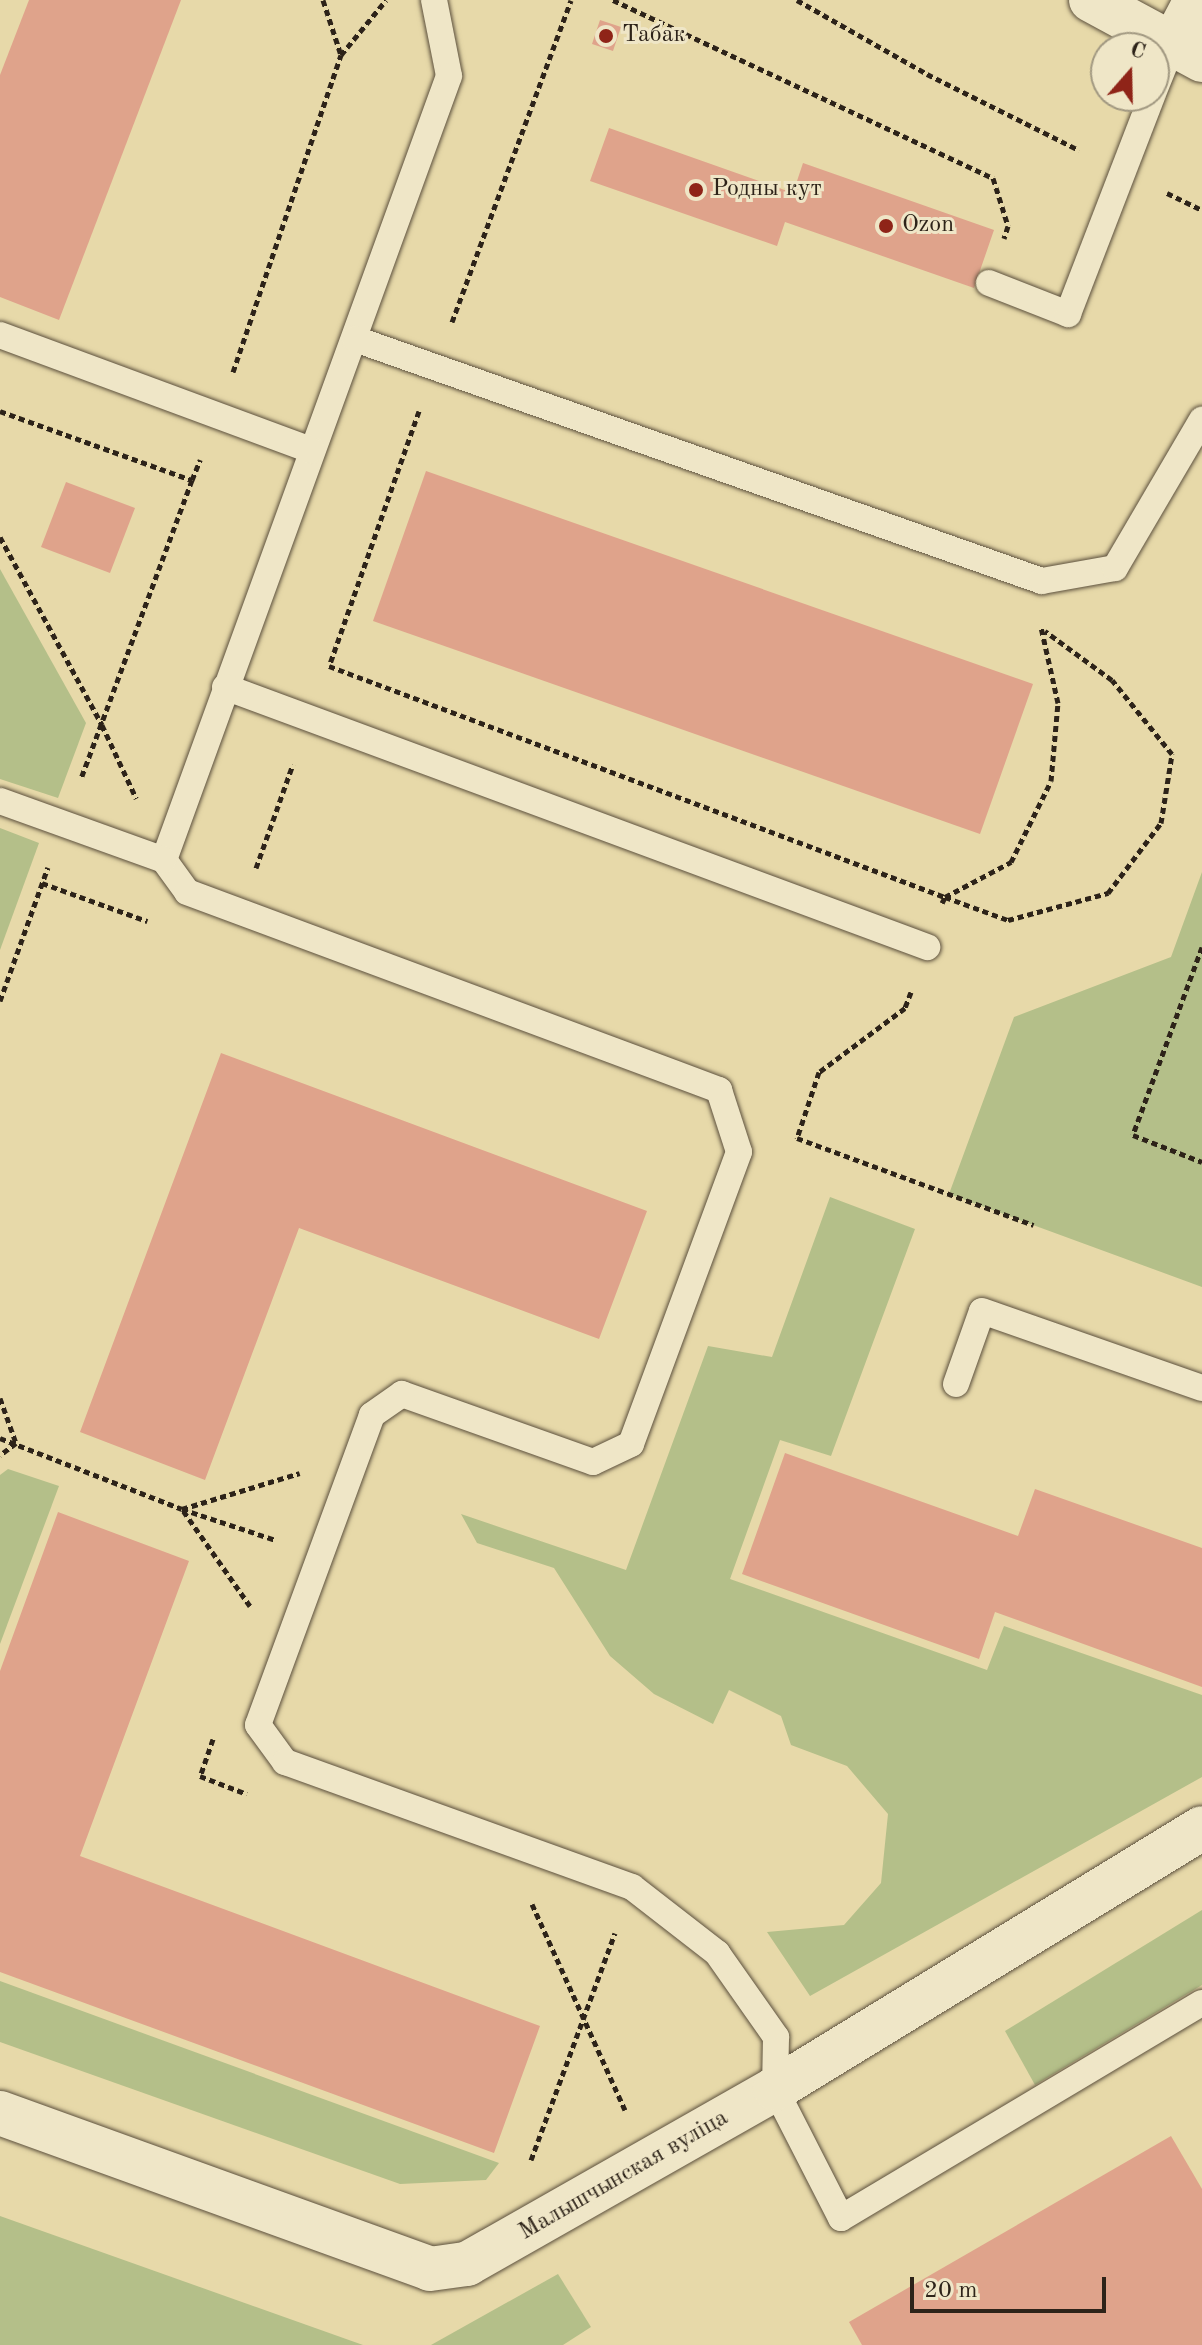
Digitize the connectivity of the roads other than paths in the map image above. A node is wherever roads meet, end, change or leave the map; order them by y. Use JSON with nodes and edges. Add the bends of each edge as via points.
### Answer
{"nodes":[{"id":1,"x":434,"y":0,"type":"edge"},
{"id":2,"x":1091,"y":0,"type":"edge"},
{"id":3,"x":1196,"y":0,"type":"edge"},
{"id":4,"x":1187,"y":52,"type":"edge"},
{"id":5,"x":1170,"y":73,"type":"edge"},
{"id":6,"x":1146,"y":112,"type":"edge"},
{"id":7,"x":989,"y":283,"type":"road end"},
{"id":8,"x":0,"y":335,"type":"edge"},
{"id":9,"x":355,"y":339,"type":"junction"},
{"id":10,"x":1202,"y":420,"type":"edge"},
{"id":11,"x":311,"y":450,"type":"junction"},
{"id":12,"x":225,"y":687,"type":"junction"},
{"id":13,"x":0,"y":801,"type":"edge"},
{"id":14,"x":164,"y":860,"type":"junction"},
{"id":15,"x":927,"y":947,"type":"road end"},
{"id":16,"x":956,"y":1384,"type":"dead end"},
{"id":17,"x":1202,"y":1388,"type":"edge"},
{"id":18,"x":1202,"y":1828,"type":"edge"},
{"id":19,"x":1202,"y":2003,"type":"edge"},
{"id":20,"x":775,"y":2089,"type":"junction"},
{"id":21,"x":0,"y":2113,"type":"edge"}],
"edges":[{"from":1,"to":9,"type":"lane","via":[[449,76]]},
{"from":2,"to":4,"type":"street"},
{"from":3,"to":4,"type":"street"},
{"from":4,"to":5,"type":"lane"},
{"from":6,"to":7,"type":"lane","via":[[1068,314]]},
{"from":8,"to":11,"type":"lane"},
{"from":9,"to":10,"type":"lane","via":[[1042,581],[1115,568]]},
{"from":9,"to":11,"type":"lane"},
{"from":11,"to":12,"type":"lane"},
{"from":12,"to":14,"type":"lane"},
{"from":12,"to":15,"type":"lane"},
{"from":13,"to":14,"type":"lane"},
{"from":14,"to":20,"type":"lane","via":[[187,892],[719,1090],[739,1152],[631,1444],[593,1462],[402,1394],[372,1415],[258,1725],[285,1762],[632,1887],[717,1953],[776,2037]]},
{"from":16,"to":17,"type":"lane","via":[[982,1311]]},
{"from":18,"to":20,"type":"street","name":"Малышчынская вуліца"},
{"from":19,"to":20,"type":"lane","via":[[841,2218]]},
{"from":20,"to":21,"type":"street","name":"Малышчынская вуліца","via":[[467,2264],[430,2269]]}]}
